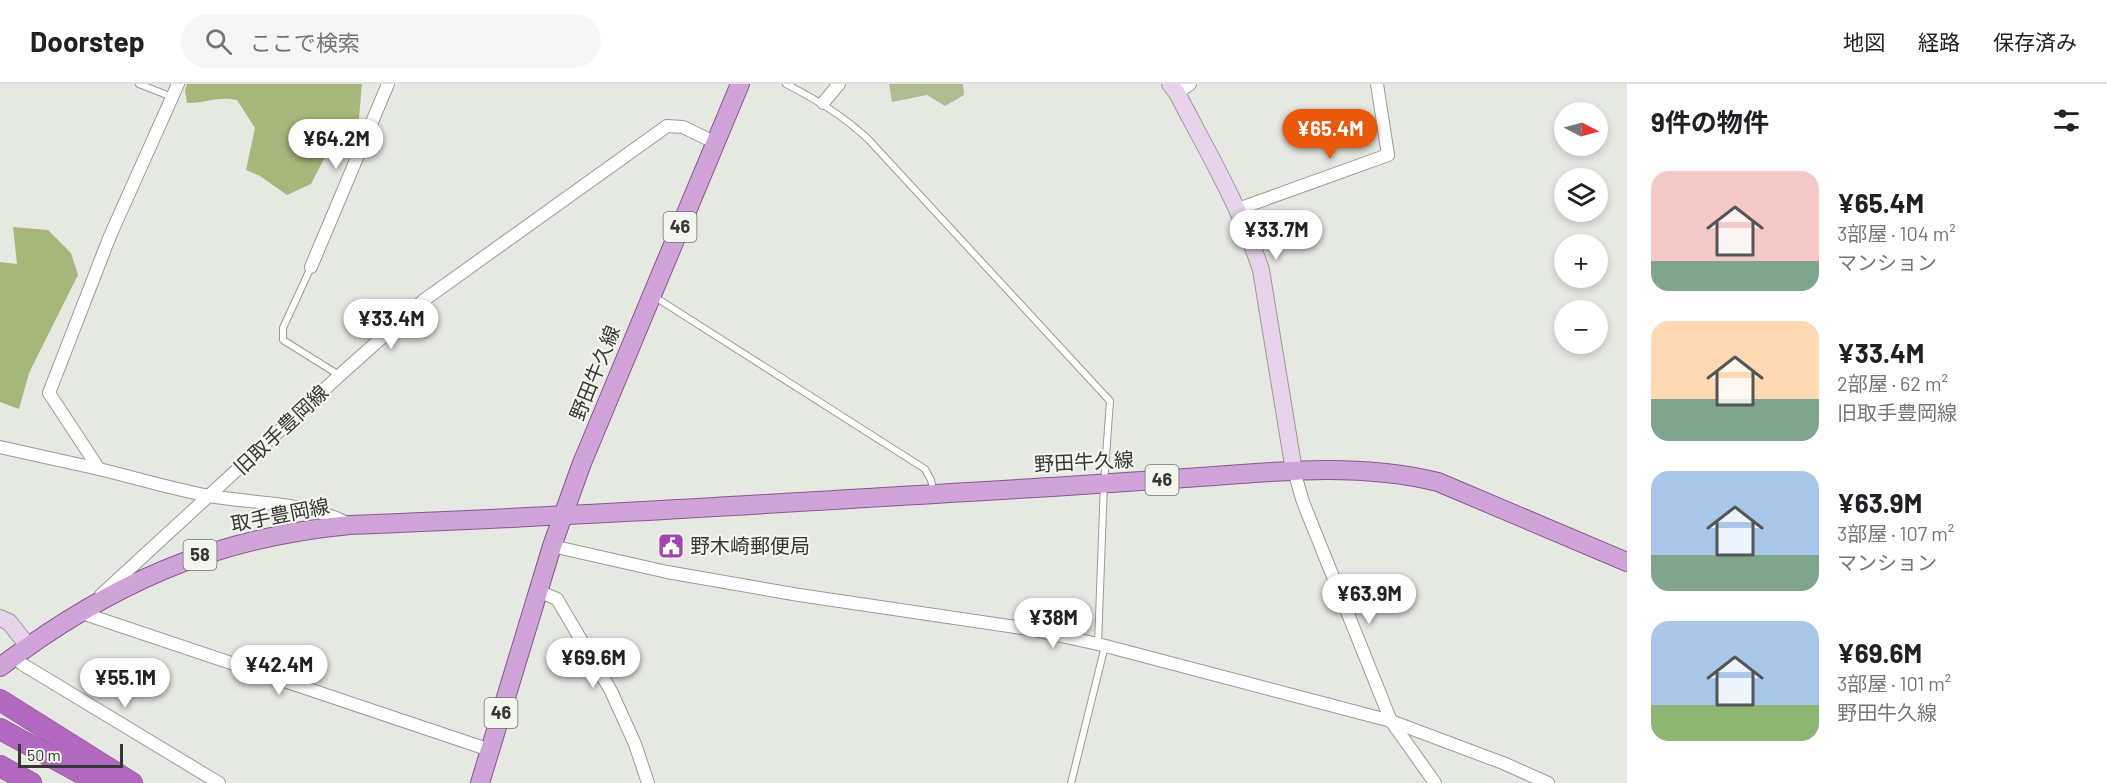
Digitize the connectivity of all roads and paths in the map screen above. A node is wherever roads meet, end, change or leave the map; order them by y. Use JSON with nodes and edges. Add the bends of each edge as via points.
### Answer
{"nodes":[{"id":1,"x":138,"y":84,"type":"edge"},
{"id":2,"x":178,"y":84,"type":"edge"},
{"id":3,"x":388,"y":84,"type":"edge"},
{"id":4,"x":739,"y":84,"type":"edge"},
{"id":5,"x":786,"y":84,"type":"edge"},
{"id":6,"x":838,"y":84,"type":"edge"},
{"id":7,"x":1377,"y":84,"type":"edge"},
{"id":8,"x":1179,"y":87,"type":"edge"},
{"id":9,"x":172,"y":97,"type":"junction"},
{"id":10,"x":823,"y":103,"type":"junction"},
{"id":11,"x":716,"y":143,"type":"junction"},
{"id":12,"x":1238,"y":209,"type":"junction"},
{"id":13,"x":311,"y":267,"type":"joint"},
{"id":14,"x":651,"y":296,"type":"junction"},
{"id":15,"x":340,"y":375,"type":"junction"},
{"id":16,"x":0,"y":447,"type":"edge"},
{"id":17,"x":99,"y":470,"type":"junction"},
{"id":18,"x":1294,"y":471,"type":"junction"},
{"id":19,"x":1104,"y":483,"type":"junction"},
{"id":20,"x":933,"y":493,"type":"junction"},
{"id":21,"x":210,"y":496,"type":"junction"},
{"id":22,"x":563,"y":515,"type":"junction"},
{"id":23,"x":350,"y":525,"type":"junction"},
{"id":24,"x":552,"y":546,"type":"junction"},
{"id":25,"x":1627,"y":562,"type":"edge"},
{"id":26,"x":538,"y":591,"type":"junction"},
{"id":27,"x":85,"y":608,"type":"junction"},
{"id":28,"x":0,"y":618,"type":"edge"},
{"id":29,"x":1102,"y":645,"type":"junction"},
{"id":30,"x":14,"y":656,"type":"edge"},
{"id":31,"x":0,"y":700,"type":"edge"},
{"id":32,"x":1391,"y":721,"type":"junction"},
{"id":33,"x":0,"y":729,"type":"edge"},
{"id":34,"x":490,"y":750,"type":"junction"},
{"id":35,"x":0,"y":766,"type":"edge"},
{"id":36,"x":31,"y":783,"type":"edge"},
{"id":37,"x":99,"y":783,"type":"edge"},
{"id":38,"x":132,"y":783,"type":"edge"},
{"id":39,"x":219,"y":783,"type":"edge"},
{"id":40,"x":480,"y":783,"type":"edge"},
{"id":41,"x":648,"y":783,"type":"edge"},
{"id":42,"x":1071,"y":783,"type":"edge"},
{"id":43,"x":1435,"y":783,"type":"edge"},
{"id":44,"x":1548,"y":783,"type":"edge"}],
"edges":[{"from":1,"to":9,"type":"lane"},
{"from":2,"to":9,"type":"street"},
{"from":3,"to":13,"type":"street"},
{"from":4,"to":11,"type":"main road","name":"野田牛久線","number":"46"},
{"from":5,"to":10,"type":"lane"},
{"from":6,"to":10,"type":"street"},
{"from":7,"to":12,"type":"street","via":[[1388,155]]},
{"from":8,"to":12,"type":"street"},
{"from":9,"to":17,"type":"street","via":[[110,236],[49,393]]},
{"from":10,"to":19,"type":"lane","via":[[868,139],[1110,401]]},
{"from":11,"to":14,"type":"main road","name":"野田牛久線","number":"46"},
{"from":11,"to":15,"type":"street","name":"旧取手豊岡線","via":[[683,127],[667,126],[424,300]]},
{"from":12,"to":18,"type":"street","via":[[1261,270]]},
{"from":13,"to":15,"type":"lane","via":[[283,328],[283,340]]},
{"from":14,"to":20,"type":"lane","via":[[926,469]]},
{"from":14,"to":22,"type":"main road","name":"野田牛久線","number":"46"},
{"from":15,"to":21,"type":"street","name":"旧取手豊岡線"},
{"from":16,"to":17,"type":"street"},
{"from":17,"to":21,"type":"street"},
{"from":18,"to":19,"type":"main road","name":"野田牛久線","number":"46"},
{"from":18,"to":25,"type":"main road","name":"野田牛久線","number":"46","via":[[1384,472],[1438,482]]},
{"from":18,"to":32,"type":"street"},
{"from":19,"to":20,"type":"main road","name":"野田牛久線","number":"46"},
{"from":19,"to":29,"type":"lane"},
{"from":20,"to":22,"type":"main road","name":"野田牛久線","number":"46"},
{"from":21,"to":23,"type":"street","via":[[334,516]]},
{"from":21,"to":27,"type":"street","name":"旧取手豊岡線"},
{"from":22,"to":23,"type":"main road","name":"取手豊岡線","number":"58"},
{"from":22,"to":24,"type":"main road","name":"野田牛久線","number":"46"},
{"from":23,"to":27,"type":"main road","name":"取手豊岡線","number":"58","via":[[310,528],[196,556],[131,583]]},
{"from":24,"to":26,"type":"main road","name":"野田牛久線","number":"46"},
{"from":24,"to":29,"type":"street","via":[[667,572],[1029,629]]},
{"from":26,"to":34,"type":"main road","name":"野田牛久線","number":"46"},
{"from":26,"to":41,"type":"street","via":[[557,599],[611,691]]},
{"from":27,"to":30,"type":"main road","name":"取手豊岡線","number":"58"},
{"from":27,"to":34,"type":"street"},
{"from":28,"to":30,"type":"street","via":[[9,622]]},
{"from":29,"to":32,"type":"street"},
{"from":29,"to":42,"type":"lane"},
{"from":30,"to":39,"type":"street"},
{"from":31,"to":38,"type":"highway"},
{"from":32,"to":43,"type":"street"},
{"from":32,"to":44,"type":"street"},
{"from":33,"to":37,"type":"highway"},
{"from":34,"to":40,"type":"main road","name":"野田牛久線","number":"46"},
{"from":35,"to":36,"type":"highway"}]}
